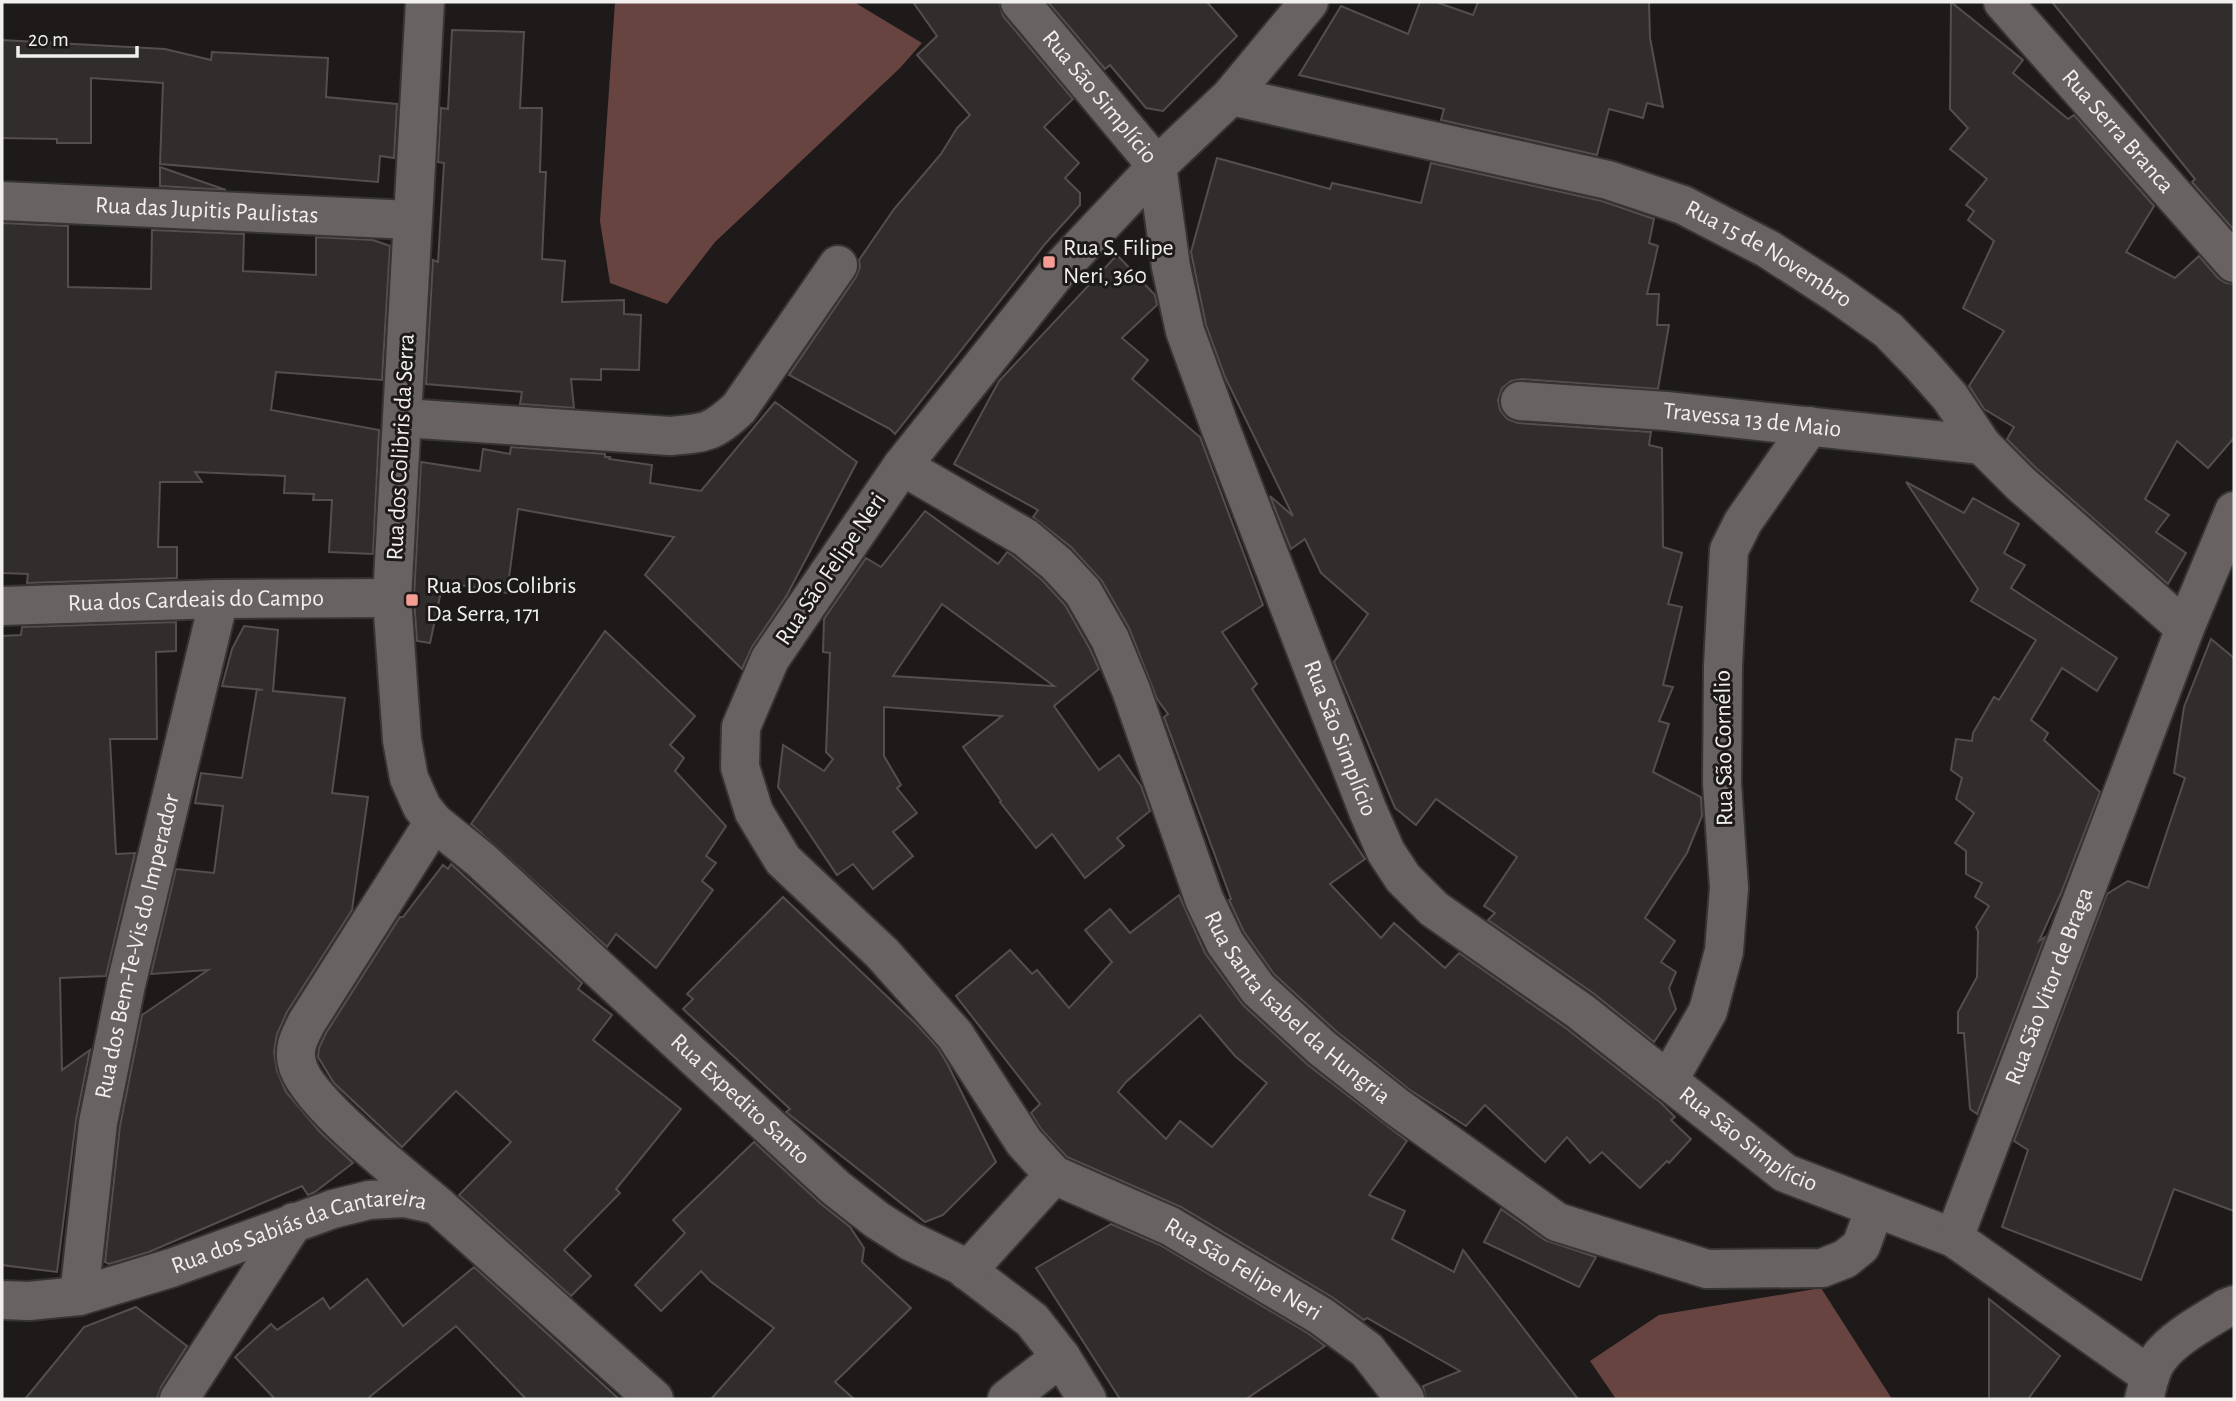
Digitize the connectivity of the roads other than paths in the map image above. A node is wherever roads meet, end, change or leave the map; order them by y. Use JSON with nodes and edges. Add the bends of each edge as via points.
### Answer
{"nodes":[{"id":1,"x":425,"y":2,"type":"edge"},
{"id":2,"x":1020,"y":2,"type":"edge"},
{"id":3,"x":1309,"y":2,"type":"edge"},
{"id":4,"x":2003,"y":2,"type":"edge"},
{"id":5,"x":1231,"y":96,"type":"junction"},
{"id":6,"x":1157,"y":166,"type":"junction"},
{"id":7,"x":2,"y":201,"type":"edge"},
{"id":8,"x":411,"y":220,"type":"junction"},
{"id":9,"x":2234,"y":263,"type":"edge"},
{"id":10,"x":838,"y":265,"type":"dead end"},
{"id":11,"x":1520,"y":401,"type":"dead end"},
{"id":12,"x":404,"y":418,"type":"junction"},
{"id":13,"x":1810,"y":426,"type":"junction"},
{"id":14,"x":1982,"y":445,"type":"junction"},
{"id":15,"x":902,"y":466,"type":"junction"},
{"id":16,"x":2234,"y":511,"type":"edge"},
{"id":17,"x":392,"y":598,"type":"junction"},
{"id":18,"x":219,"y":599,"type":"junction"},
{"id":19,"x":2,"y":606,"type":"edge"},
{"id":20,"x":2185,"y":628,"type":"junction"},
{"id":21,"x":434,"y":822,"type":"junction"},
{"id":22,"x":1668,"y":1081,"type":"junction"},
{"id":23,"x":1054,"y":1175,"type":"junction"},
{"id":24,"x":437,"y":1205,"type":"junction"},
{"id":25,"x":1875,"y":1208,"type":"junction"},
{"id":26,"x":294,"y":1222,"type":"junction"},
{"id":27,"x":1954,"y":1238,"type":"junction"},
{"id":28,"x":967,"y":1271,"type":"junction"},
{"id":29,"x":79,"y":1296,"type":"junction"},
{"id":30,"x":2,"y":1300,"type":"edge"},
{"id":31,"x":2234,"y":1305,"type":"edge"},
{"id":32,"x":1061,"y":1357,"type":"junction"},
{"id":33,"x":2147,"y":1388,"type":"edge"},
{"id":34,"x":179,"y":1399,"type":"edge"},
{"id":35,"x":654,"y":1399,"type":"edge"},
{"id":36,"x":1007,"y":1399,"type":"edge"},
{"id":37,"x":1087,"y":1399,"type":"edge"},
{"id":38,"x":1405,"y":1399,"type":"edge"}],
"edges":[{"from":1,"to":8,"type":"street","name":"Rua dos Colibris da Serra"},
{"from":2,"to":6,"type":"street","name":"Rua São Simplício"},
{"from":3,"to":5,"type":"street","name":"Rua São Felipe Neri"},
{"from":4,"to":9,"type":"street","name":"Rua Serra Branca"},
{"from":5,"to":6,"type":"street","name":"Rua São Felipe Neri"},
{"from":5,"to":14,"type":"street","name":"Rua 15 de Novembro","via":[[1608,180],[1683,205],[1768,250],[1888,330],[1950,397]]},
{"from":6,"to":15,"type":"street","name":"Rua São Felipe Neri","via":[[1057,272]]},
{"from":6,"to":22,"type":"street","name":"Rua São Simplício","via":[[1185,331],[1386,852],[1403,878],[1434,909],[1580,1011]]},
{"from":7,"to":8,"type":"street","name":"Rua das Jupitis Paulistas"},
{"from":8,"to":12,"type":"street","name":"Rua dos Colibris da Serra"},
{"from":10,"to":12,"type":"street","via":[[739,408],[720,426],[670,436]]},
{"from":11,"to":13,"type":"street","name":"Travessa 13 de Maio"},
{"from":12,"to":17,"type":"street","name":"Rua dos Colibris da Serra"},
{"from":13,"to":14,"type":"street","name":"Travessa 13 de Maio"},
{"from":13,"to":22,"type":"street","name":"Rua São Cornélio","via":[[1743,522],[1730,550],[1723,666],[1722,783],[1729,888],[1724,951],[1708,1011]]},
{"from":14,"to":20,"type":"street","name":"Rua 15 de Novembro"},
{"from":15,"to":23,"type":"street","name":"Rua São Felipe Neri","via":[[770,659],[741,727],[740,766],[754,812],[783,860],[881,953],[955,1035],[1024,1142]]},
{"from":15,"to":25,"type":"street","name":"Rua Santa Isabel da Hungria","via":[[1026,538],[1083,592],[1110,639],[1131,690],[1204,899],[1225,943],[1258,989],[1322,1048],[1397,1107],[1557,1222],[1707,1269],[1822,1268],[1861,1246]]},
{"from":16,"to":20,"type":"street","name":"Rua São Vitor de Braga"},
{"from":17,"to":18,"type":"street","name":"Rua dos Cardeais do Campo"},
{"from":17,"to":21,"type":"street","name":"Rua dos Colibris da Serra","via":[[402,740],[410,778]]},
{"from":18,"to":19,"type":"street","name":"Rua dos Cardeais do Campo"},
{"from":18,"to":29,"type":"street","name":"Rua dos Bem-Te-Vis do Imperador","via":[[126,985],[98,1122]]},
{"from":20,"to":27,"type":"street","name":"Rua São Vitor de Braga"},
{"from":21,"to":24,"type":"street","via":[[296,1043],[297,1064],[306,1083],[330,1112]]},
{"from":21,"to":28,"type":"street","name":"Rua Expedito Santo","via":[[481,860],[836,1188],[910,1241]]},
{"from":22,"to":25,"type":"street","name":"Rua São Simplício","via":[[1785,1173]]},
{"from":23,"to":28,"type":"street"},
{"from":23,"to":38,"type":"street","name":"Rua São Felipe Neri","via":[[1170,1226],[1321,1316],[1367,1350]]},
{"from":24,"to":26,"type":"street","name":"Rua dos Sabiás da Cantareira","via":[[404,1198],[369,1200]]},
{"from":24,"to":35,"type":"street","name":"Rua dos Sabiás da Cantareira"},
{"from":25,"to":27,"type":"street","name":"Rua São Simplício"},
{"from":26,"to":29,"type":"street","name":"Rua dos Sabiás da Cantareira"},
{"from":26,"to":34,"type":"street"},
{"from":27,"to":33,"type":"street"},
{"from":28,"to":32,"type":"street","name":"Rua Expedito Santo","via":[[1032,1320]]},
{"from":29,"to":30,"type":"street","name":"Rua dos Sabiás da Cantareira"},
{"from":31,"to":33,"type":"street","via":[[2159,1357]]},
{"from":32,"to":36,"type":"street"},
{"from":32,"to":37,"type":"street","name":"Rua Expedito Santo"}]}
